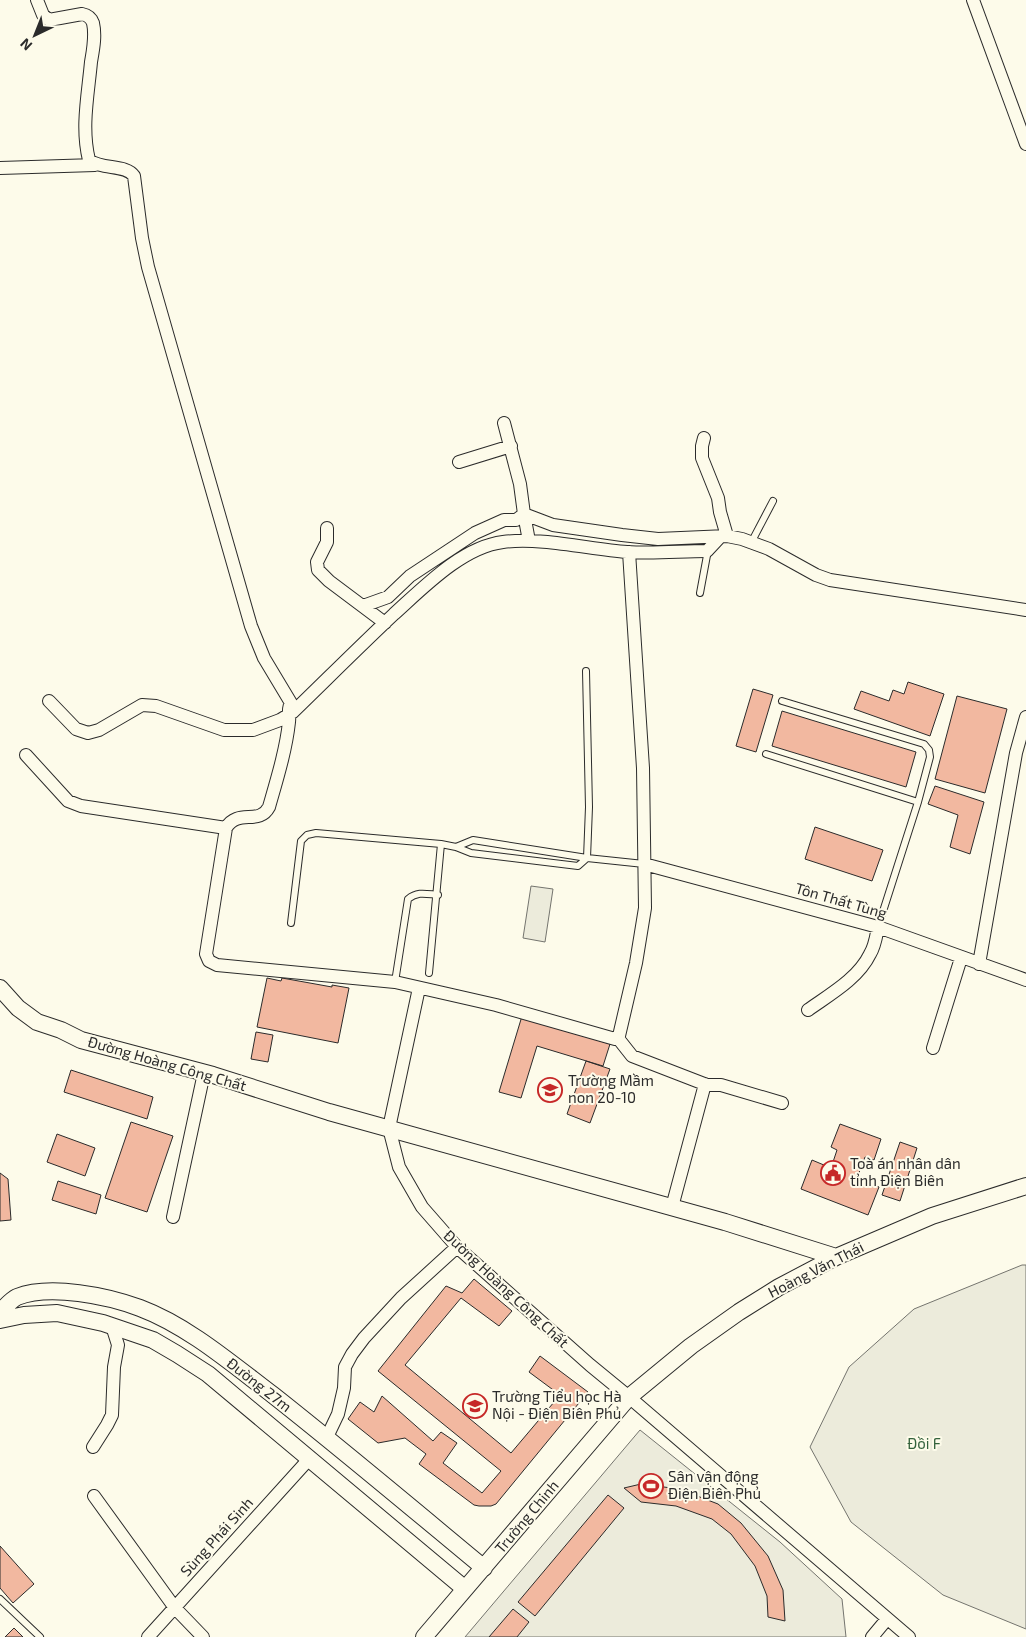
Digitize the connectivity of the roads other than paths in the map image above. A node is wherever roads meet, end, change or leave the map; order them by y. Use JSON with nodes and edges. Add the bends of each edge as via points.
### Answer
{"nodes":[{"id":1,"x":37,"y":0,"type":"edge"},
{"id":2,"x":973,"y":0,"type":"edge"},
{"id":3,"x":1026,"y":144,"type":"edge"},
{"id":4,"x":95,"y":165,"type":"junction"},
{"id":5,"x":0,"y":168,"type":"edge"},
{"id":6,"x":504,"y":423,"type":"dead end"},
{"id":7,"x":704,"y":438,"type":"dead end"},
{"id":8,"x":511,"y":446,"type":"junction"},
{"id":9,"x":459,"y":462,"type":"dead end"},
{"id":10,"x":772,"y":502,"type":"dead end"},
{"id":11,"x":524,"y":514,"type":"junction"},
{"id":12,"x":327,"y":528,"type":"dead end"},
{"id":13,"x":724,"y":536,"type":"junction"},
{"id":14,"x":530,"y":541,"type":"junction"},
{"id":15,"x":752,"y":541,"type":"junction"},
{"id":16,"x":708,"y":550,"type":"junction"},
{"id":17,"x":629,"y":552,"type":"junction"},
{"id":18,"x":700,"y":593,"type":"dead end"},
{"id":19,"x":363,"y":606,"type":"junction"},
{"id":20,"x":1026,"y":610,"type":"edge"},
{"id":21,"x":385,"y":623,"type":"junction"},
{"id":22,"x":586,"y":671,"type":"dead end"},
{"id":23,"x":782,"y":701,"type":"dead end"},
{"id":24,"x":49,"y":702,"type":"dead end"},
{"id":25,"x":289,"y":714,"type":"junction"},
{"id":26,"x":1026,"y":718,"type":"edge"},
{"id":27,"x":766,"y":754,"type":"dead end"},
{"id":28,"x":26,"y":755,"type":"dead end"},
{"id":29,"x":918,"y":802,"type":"junction"},
{"id":30,"x":226,"y":828,"type":"junction"},
{"id":31,"x":442,"y":844,"type":"junction"},
{"id":32,"x":456,"y":847,"type":"junction"},
{"id":33,"x":587,"y":858,"type":"junction"},
{"id":34,"x":644,"y":864,"type":"junction"},
{"id":35,"x":438,"y":895,"type":"junction"},
{"id":36,"x":292,"y":923,"type":"dead end"},
{"id":37,"x":878,"y":928,"type":"junction"},
{"id":38,"x":961,"y":958,"type":"junction"},
{"id":39,"x":979,"y":964,"type":"junction"},
{"id":40,"x":429,"y":973,"type":"dead end"},
{"id":41,"x":1026,"y":980,"type":"edge"},
{"id":42,"x":395,"y":982,"type":"junction"},
{"id":43,"x":0,"y":988,"type":"edge"},
{"id":44,"x":419,"y":988,"type":"junction"},
{"id":45,"x":808,"y":1010,"type":"dead end"},
{"id":46,"x":617,"y":1037,"type":"junction"},
{"id":47,"x":933,"y":1048,"type":"dead end"},
{"id":48,"x":204,"y":1073,"type":"junction"},
{"id":49,"x":705,"y":1084,"type":"junction"},
{"id":50,"x":782,"y":1103,"type":"dead end"},
{"id":51,"x":388,"y":1128,"type":"junction"},
{"id":52,"x":1026,"y":1186,"type":"edge"},
{"id":53,"x":672,"y":1207,"type":"junction"},
{"id":54,"x":173,"y":1217,"type":"dead end"},
{"id":55,"x":458,"y":1247,"type":"junction"},
{"id":56,"x":836,"y":1257,"type":"junction"},
{"id":57,"x":0,"y":1312,"type":"edge"},
{"id":58,"x":0,"y":1320,"type":"edge"},
{"id":59,"x":112,"y":1326,"type":"junction"},
{"id":60,"x":629,"y":1397,"type":"junction"},
{"id":61,"x":327,"y":1437,"type":"junction"},
{"id":62,"x":93,"y":1447,"type":"dead end"},
{"id":63,"x":310,"y":1458,"type":"junction"},
{"id":64,"x":391,"y":1492,"type":"junction"},
{"id":65,"x":94,"y":1496,"type":"dead end"},
{"id":66,"x":375,"y":1512,"type":"junction"},
{"id":67,"x":484,"y":1568,"type":"junction"},
{"id":68,"x":465,"y":1590,"type":"junction"},
{"id":69,"x":0,"y":1600,"type":"edge"},
{"id":70,"x":176,"y":1608,"type":"junction"},
{"id":71,"x":887,"y":1619,"type":"junction"},
{"id":72,"x":40,"y":1637,"type":"edge"},
{"id":73,"x":148,"y":1637,"type":"edge"},
{"id":74,"x":203,"y":1637,"type":"edge"},
{"id":75,"x":424,"y":1637,"type":"edge"},
{"id":76,"x":872,"y":1637,"type":"edge"},
{"id":77,"x":909,"y":1637,"type":"edge"}],
"edges":[{"from":1,"to":4,"type":"street","via":[[43,15],[49,20],[82,14],[93,21],[86,117],[88,155]]},
{"from":2,"to":3,"type":"street"},
{"from":4,"to":5,"type":"street"},
{"from":4,"to":25,"type":"street","via":[[128,170],[134,176],[148,266],[251,626],[264,658],[291,703]]},
{"from":6,"to":8,"type":"street"},
{"from":7,"to":13,"type":"street","via":[[702,458],[718,498]]},
{"from":8,"to":9,"type":"street"},
{"from":8,"to":11,"type":"street"},
{"from":10,"to":15,"type":"lane"},
{"from":11,"to":13,"type":"street","via":[[553,525],[658,539]]},
{"from":11,"to":14,"type":"street"},
{"from":11,"to":19,"type":"street","via":[[516,520],[494,523],[475,533],[410,576],[388,597]]},
{"from":12,"to":19,"type":"street","via":[[327,542],[317,562],[318,570]]},
{"from":13,"to":15,"type":"street"},
{"from":13,"to":16,"type":"street"},
{"from":14,"to":17,"type":"street"},
{"from":14,"to":21,"type":"street","via":[[502,542],[466,556],[448,567]]},
{"from":15,"to":20,"type":"street","via":[[816,576],[830,580]]},
{"from":16,"to":17,"type":"street"},
{"from":16,"to":18,"type":"lane"},
{"from":17,"to":34,"type":"street","via":[[643,768]]},
{"from":19,"to":21,"type":"street"},
{"from":21,"to":25,"type":"street"},
{"from":22,"to":33,"type":"lane","via":[[590,807]]},
{"from":23,"to":29,"type":"lane","via":[[924,744],[930,757]]},
{"from":24,"to":25,"type":"street","via":[[76,729],[88,733],[142,706],[156,706],[224,730],[253,730]]},
{"from":25,"to":30,"type":"street","via":[[281,763],[266,813],[236,818]]},
{"from":26,"to":39,"type":"street","via":[[1016,753]]},
{"from":27,"to":29,"type":"lane"},
{"from":28,"to":30,"type":"street","via":[[68,801],[82,806]]},
{"from":29,"to":37,"type":"lane"},
{"from":30,"to":42,"type":"street","via":[[206,954],[209,961],[217,965]]},
{"from":31,"to":32,"type":"lane"},
{"from":31,"to":35,"type":"lane"},
{"from":31,"to":36,"type":"lane","via":[[316,833],[307,835],[301,841]]},
{"from":32,"to":33,"type":"lane","via":[[473,840]]},
{"from":32,"to":33,"type":"lane","via":[[471,853],[560,865],[578,866]]},
{"from":33,"to":34,"type":"lane"},
{"from":34,"to":37,"type":"street","name":"Tôn Thất Tùng"},
{"from":34,"to":46,"type":"street","via":[[645,908],[621,1035]]},
{"from":35,"to":40,"type":"lane"},
{"from":35,"to":42,"type":"lane","via":[[420,893],[408,899]]},
{"from":37,"to":38,"type":"street","name":"Tôn Thất Tùng"},
{"from":37,"to":45,"type":"street","via":[[874,946],[864,965]]},
{"from":38,"to":39,"type":"street","name":"Tôn Thất Tùng"},
{"from":38,"to":47,"type":"street"},
{"from":39,"to":41,"type":"street","name":"Tôn Thất Tùng"},
{"from":42,"to":44,"type":"street"},
{"from":43,"to":48,"type":"street","name":"Đường Hoàng Công Chất","via":[[18,1008],[38,1022],[81,1040]]},
{"from":44,"to":46,"type":"street"},
{"from":44,"to":51,"type":"street"},
{"from":46,"to":49,"type":"street","via":[[632,1056]]},
{"from":48,"to":51,"type":"street","name":"Đường Hoàng Công Chất"},
{"from":48,"to":54,"type":"street"},
{"from":49,"to":50,"type":"street","via":[[721,1085]]},
{"from":49,"to":53,"type":"street"},
{"from":51,"to":53,"type":"street"},
{"from":51,"to":55,"type":"street","name":"Đường Hoàng Công Chất","via":[[399,1167],[422,1207]]},
{"from":52,"to":56,"type":"street","name":"Hoàng Văn Thái","via":[[932,1216]]},
{"from":53,"to":56,"type":"street"},
{"from":55,"to":60,"type":"street","name":"Đường Hoàng Công Chất"},
{"from":55,"to":61,"type":"street","via":[[401,1298],[352,1354],[345,1366],[338,1414]]},
{"from":56,"to":60,"type":"street","name":"Hoàng Văn Thái","via":[[739,1312]]},
{"from":57,"to":61,"type":"street","name":"Đường 27m","via":[[16,1297],[42,1291],[101,1298],[140,1308],[208,1345]]},
{"from":58,"to":59,"type":"street","name":"Đường 27m","via":[[57,1313]]},
{"from":59,"to":62,"type":"street","via":[[118,1345],[112,1415]]},
{"from":59,"to":63,"type":"street","name":"Đường 27m","via":[[153,1340],[178,1354],[208,1374]]},
{"from":60,"to":67,"type":"street","name":"Trường Chinh"},
{"from":60,"to":71,"type":"street","name":"Đường Hoàng Công Chất"},
{"from":61,"to":63,"type":"street"},
{"from":61,"to":64,"type":"street","name":"Đường 27m"},
{"from":63,"to":66,"type":"street","name":"Đường 27m"},
{"from":63,"to":70,"type":"street","name":"Sùng Phái Sinh"},
{"from":64,"to":66,"type":"street"},
{"from":64,"to":67,"type":"street","name":"Đường 27m"},
{"from":65,"to":70,"type":"street"},
{"from":66,"to":68,"type":"street","name":"Đường 27m"},
{"from":67,"to":68,"type":"street","name":"Trường Chinh"},
{"from":68,"to":75,"type":"street","name":"Trường Chinh"},
{"from":69,"to":72,"type":"lane"},
{"from":70,"to":73,"type":"street","name":"Sùng Phái Sinh"},
{"from":70,"to":74,"type":"street"},
{"from":71,"to":76,"type":"street"},
{"from":71,"to":77,"type":"street","name":"Đường Hoàng Công Chất"}]}
